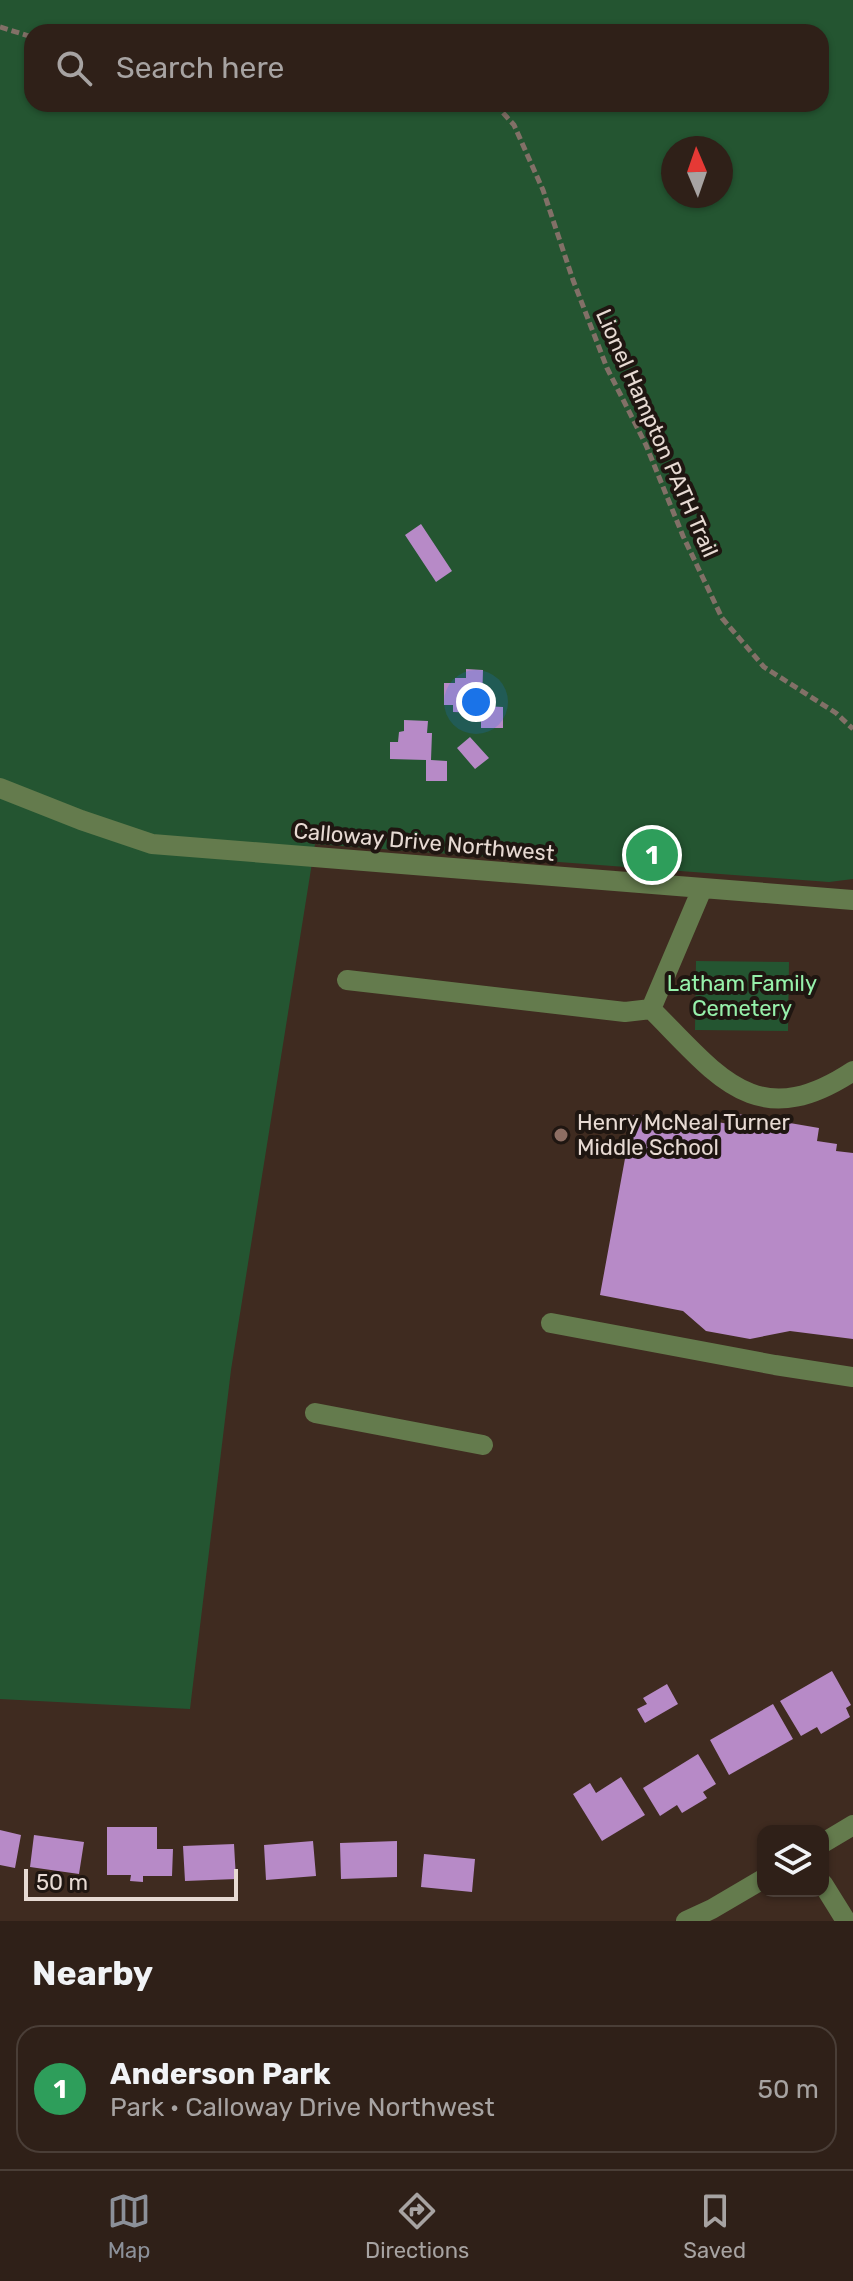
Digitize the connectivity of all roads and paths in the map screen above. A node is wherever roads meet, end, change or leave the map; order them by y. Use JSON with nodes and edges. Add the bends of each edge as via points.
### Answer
{"nodes":[{"id":1,"x":0,"y":27,"type":"edge"},
{"id":2,"x":24,"y":34,"type":"edge"},
{"id":3,"x":502,"y":112,"type":"edge"},
{"id":4,"x":853,"y":729,"type":"edge"},
{"id":5,"x":0,"y":788,"type":"edge"},
{"id":6,"x":702,"y":889,"type":"junction"},
{"id":7,"x":853,"y":900,"type":"edge"},
{"id":8,"x":347,"y":980,"type":"dead end"},
{"id":9,"x":651,"y":1009,"type":"junction"},
{"id":10,"x":853,"y":1071,"type":"edge"},
{"id":11,"x":551,"y":1323,"type":"dead end"},
{"id":12,"x":853,"y":1377,"type":"edge"},
{"id":13,"x":315,"y":1413,"type":"dead end"},
{"id":14,"x":483,"y":1445,"type":"dead end"},
{"id":15,"x":853,"y":1825,"type":"edge"},
{"id":16,"x":829,"y":1839,"type":"edge"},
{"id":17,"x":757,"y":1883,"type":"edge"},
{"id":18,"x":829,"y":1894,"type":"edge"},
{"id":19,"x":686,"y":1921,"type":"edge"},
{"id":20,"x":846,"y":1921,"type":"edge"}],
"edges":[{"from":1,"to":2,"type":"path"},
{"from":3,"to":4,"type":"path","name":"Lionel Hampton PATH Trail","via":[[514,125],[543,190],[607,368],[722,618],[764,667]]},
{"from":5,"to":6,"type":"street","name":"Calloway Drive Northwest","via":[[152,844]]},
{"from":6,"to":7,"type":"street","name":"Calloway Drive Northwest"},
{"from":6,"to":9,"type":"street"},
{"from":8,"to":9,"type":"street","via":[[625,1012]]},
{"from":9,"to":10,"type":"street","via":[[716,1073],[739,1089],[769,1099],[824,1090]]},
{"from":11,"to":12,"type":"street"},
{"from":13,"to":14,"type":"street"},
{"from":15,"to":16,"type":"street"},
{"from":17,"to":19,"type":"street"},
{"from":18,"to":20,"type":"street"}]}
